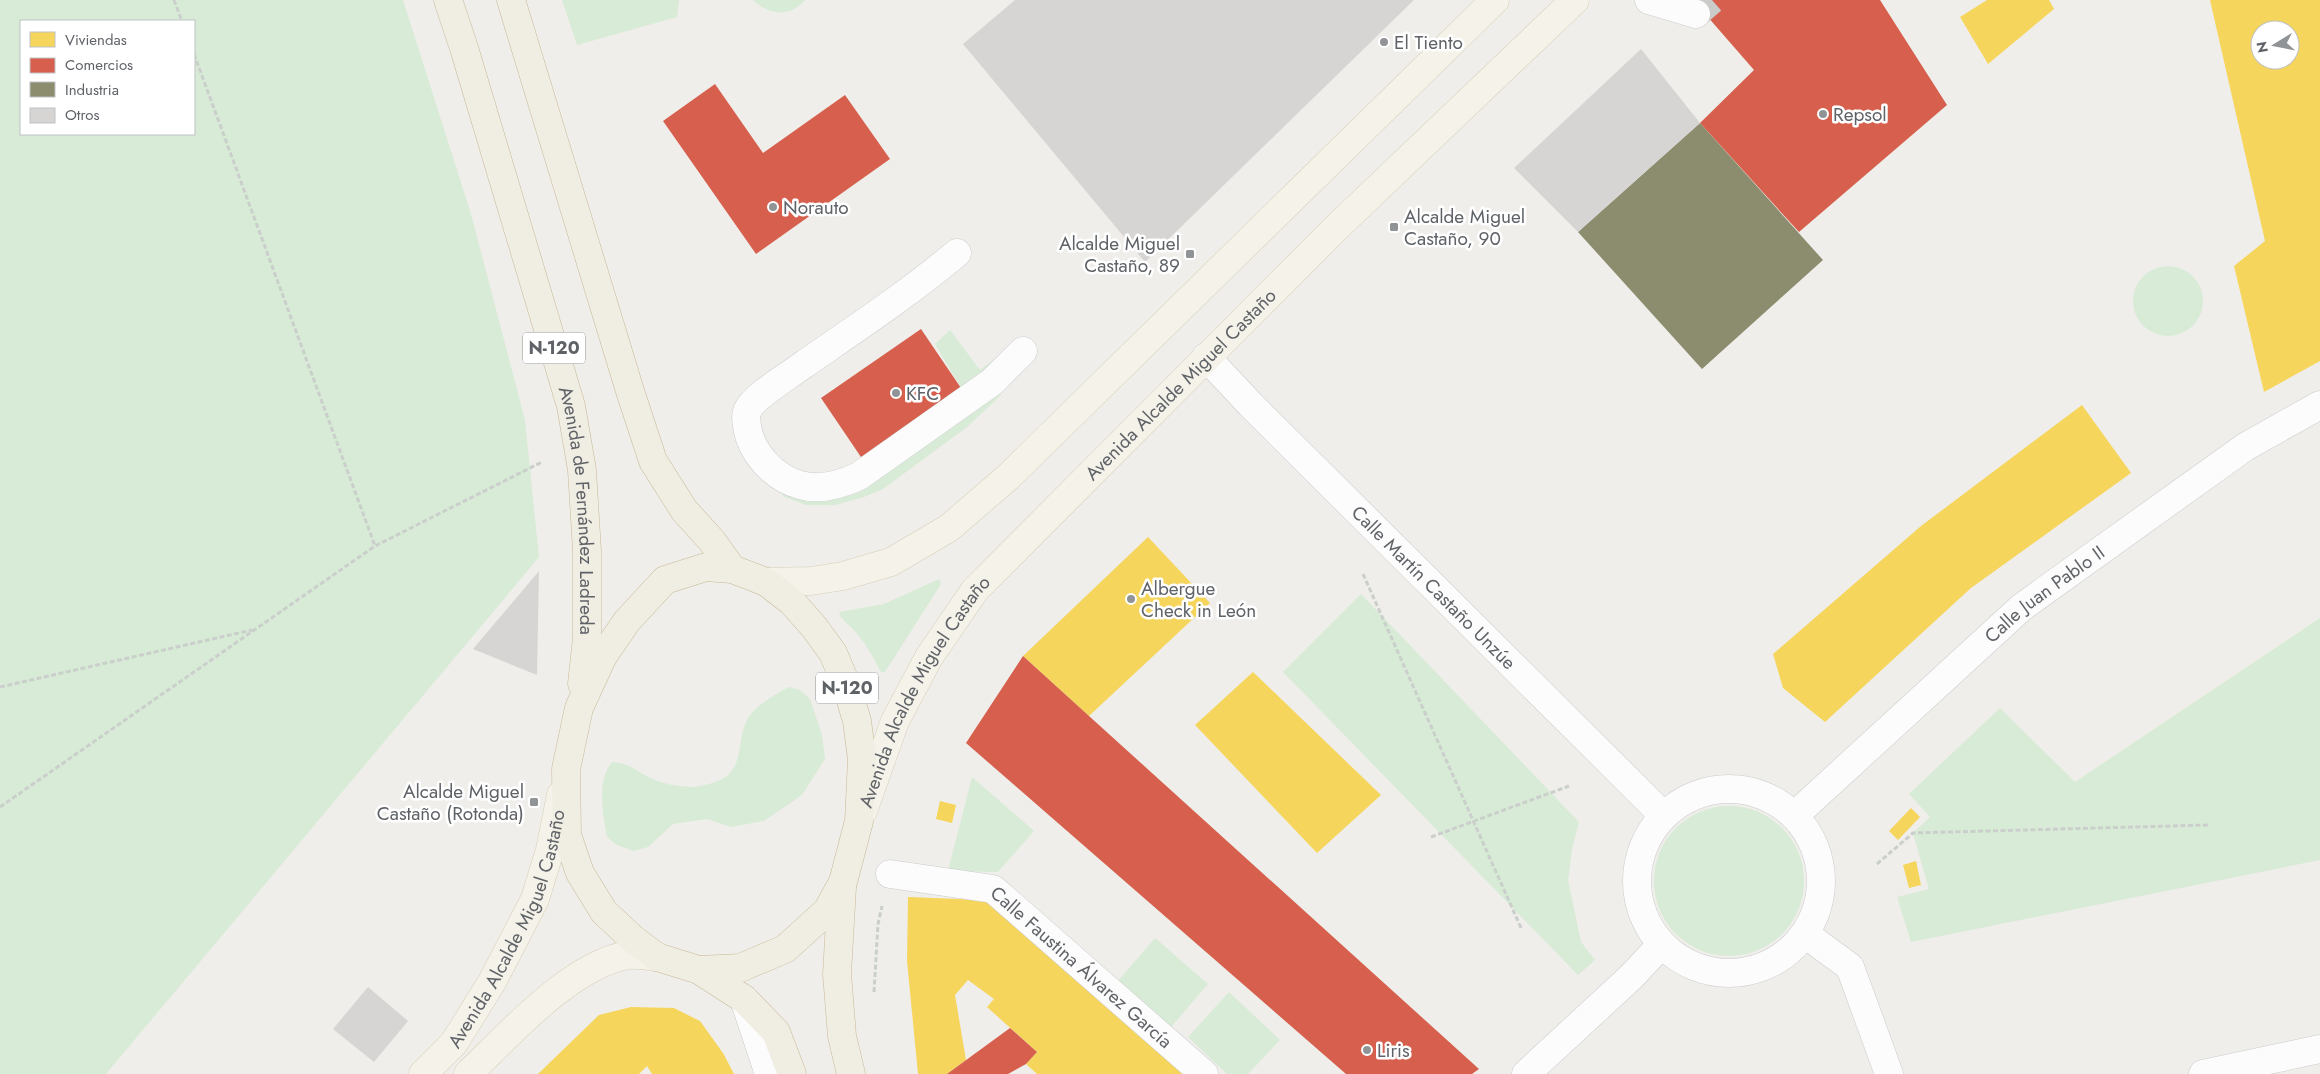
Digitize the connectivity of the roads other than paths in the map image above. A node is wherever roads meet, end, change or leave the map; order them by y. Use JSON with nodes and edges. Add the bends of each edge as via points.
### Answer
{"nodes":[{"id":1,"x":448,"y":0,"type":"edge"},
{"id":2,"x":510,"y":0,"type":"edge"},
{"id":3,"x":1495,"y":0,"type":"edge"},
{"id":4,"x":1575,"y":0,"type":"edge"},
{"id":5,"x":1649,"y":0,"type":"edge"},
{"id":6,"x":1696,"y":14,"type":"dead end"},
{"id":7,"x":957,"y":253,"type":"dead end"},
{"id":8,"x":1023,"y":351,"type":"dead end"},
{"id":9,"x":1206,"y":357,"type":"junction"},
{"id":10,"x":2320,"y":405,"type":"edge"},
{"id":11,"x":732,"y":569,"type":"junction"},
{"id":12,"x":766,"y":582,"type":"junction"},
{"id":13,"x":579,"y":708,"type":"junction"},
{"id":14,"x":566,"y":769,"type":"junction"},
{"id":15,"x":1663,"y":815,"type":"junction"},
{"id":16,"x":1794,"y":816,"type":"junction"},
{"id":17,"x":859,"y":822,"type":"junction"},
{"id":18,"x":890,"y":874,"type":"road end"},
{"id":19,"x":842,"y":882,"type":"junction"},
{"id":20,"x":1805,"y":934,"type":"junction"},
{"id":21,"x":1662,"y":945,"type":"junction"},
{"id":22,"x":658,"y":956,"type":"junction"},
{"id":23,"x":699,"y":970,"type":"junction"},
{"id":24,"x":744,"y":999,"type":"junction"},
{"id":25,"x":2320,"y":1049,"type":"edge"},
{"id":26,"x":424,"y":1074,"type":"edge"},
{"id":27,"x":468,"y":1074,"type":"edge"},
{"id":28,"x":769,"y":1074,"type":"edge"},
{"id":29,"x":792,"y":1074,"type":"edge"},
{"id":30,"x":851,"y":1074,"type":"edge"},
{"id":31,"x":1204,"y":1074,"type":"edge"},
{"id":32,"x":1526,"y":1074,"type":"edge"},
{"id":33,"x":1889,"y":1074,"type":"edge"},
{"id":34,"x":2203,"y":1074,"type":"edge"}],
"edges":[{"from":1,"to":13,"type":"highway","name":"Avenida de Fernández Ladreda","number":"N-120","via":[[571,406],[582,470],[587,551],[587,638]]},
{"from":2,"to":11,"type":"highway","number":"N-120","via":[[653,461],[684,510]]},
{"from":3,"to":12,"type":"main road","via":[[1007,478],[948,528],[891,562],[843,576]]},
{"from":4,"to":9,"type":"main road","name":"Avenida Alcalde Miguel Castaño"},
{"from":5,"to":6,"type":"street"},
{"from":7,"to":8,"type":"street","via":[[749,407],[746,417],[751,443],[760,457],[784,478],[800,485],[814,487],[845,483],[992,382]]},
{"from":9,"to":15,"type":"street","name":"Calle Martín Castaño Unzúe"},
{"from":9,"to":17,"type":"main road","name":"Avenida Alcalde Miguel Castaño","via":[[975,590],[929,657],[895,721]]},
{"from":10,"to":16,"type":"street","name":"Calle Juan Pablo II","via":[[2245,448],[2022,607]]},
{"from":11,"to":12,"type":"highway","number":"N-120"},
{"from":11,"to":13,"type":"highway","number":"N-120","via":[[706,567],[666,580],[627,621],[603,656]]},
{"from":12,"to":17,"type":"highway","number":"N-120","via":[[792,602],[814,627],[833,653],[846,684],[857,721],[862,759]]},
{"from":13,"to":14,"type":"highway","number":"N-120"},
{"from":14,"to":22,"type":"highway","number":"N-120","via":[[567,835],[580,872],[604,912],[633,939]]},
{"from":14,"to":26,"type":"main road","name":"Avenida Alcalde Miguel Castaño","via":[[550,850],[535,899],[492,982],[454,1043]]},
{"from":15,"to":16,"type":"street","via":[[1682,801],[1705,791],[1728,788],[1753,792],[1775,801]]},
{"from":15,"to":21,"type":"street","via":[[1648,834],[1639,856],[1636,880],[1639,904],[1647,926]]},
{"from":16,"to":20,"type":"street","via":[[1810,836],[1819,861],[1821,886],[1816,911]]},
{"from":17,"to":19,"type":"highway","number":"N-120"},
{"from":18,"to":31,"type":"street","name":"Calle Faustina Álvarez García","via":[[993,889]]},
{"from":19,"to":23,"type":"highway","number":"N-120","via":[[827,911],[785,948],[740,968]]},
{"from":19,"to":30,"type":"highway","number":"N-120","via":[[837,974],[842,1036]]},
{"from":20,"to":21,"type":"street","via":[[1786,954],[1763,968],[1736,974],[1709,972],[1692,966]]},
{"from":20,"to":33,"type":"street","via":[[1850,968]]},
{"from":21,"to":32,"type":"street"},
{"from":22,"to":23,"type":"highway","number":"N-120"},
{"from":22,"to":27,"type":"main road","name":"Avenida Alcalde Miguel Castaño","via":[[627,955],[568,983]]},
{"from":23,"to":24,"type":"highway"},
{"from":24,"to":28,"type":"street"},
{"from":24,"to":29,"type":"highway","via":[[776,1032]]},
{"from":25,"to":34,"type":"street"}]}
